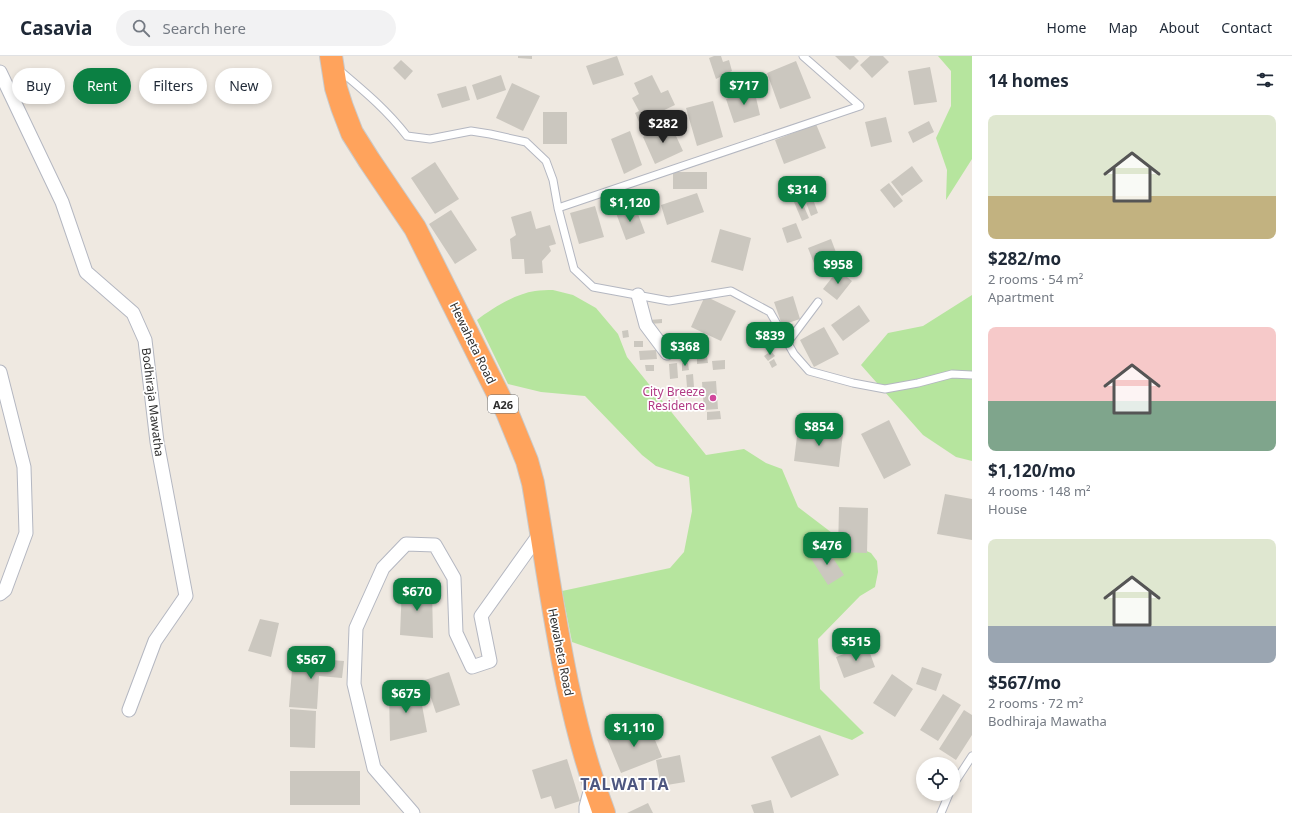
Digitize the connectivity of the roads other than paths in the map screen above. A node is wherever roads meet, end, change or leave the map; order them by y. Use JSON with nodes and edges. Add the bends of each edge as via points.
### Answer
{"nodes":[{"id":1,"x":803,"y":56,"type":"edge"},
{"id":2,"x":332,"y":61,"type":"edge"},
{"id":3,"x":0,"y":72,"type":"edge"},
{"id":4,"x":558,"y":208,"type":"junction"},
{"id":5,"x":638,"y":295,"type":"junction"},
{"id":6,"x":818,"y":302,"type":"dead end"},
{"id":7,"x":788,"y":342,"type":"junction"},
{"id":8,"x":667,"y":353,"type":"dead end"},
{"id":9,"x":0,"y":372,"type":"edge"},
{"id":10,"x":972,"y":374,"type":"edge"},
{"id":11,"x":541,"y":532,"type":"junction"},
{"id":12,"x":0,"y":594,"type":"edge"},
{"id":13,"x":129,"y":710,"type":"dead end"},
{"id":14,"x":972,"y":756,"type":"edge"},
{"id":15,"x":960,"y":774,"type":"edge"},
{"id":16,"x":593,"y":782,"type":"junction"},
{"id":17,"x":946,"y":801,"type":"edge"},
{"id":18,"x":413,"y":813,"type":"edge"},
{"id":19,"x":586,"y":813,"type":"edge"},
{"id":20,"x":604,"y":813,"type":"edge"},
{"id":21,"x":941,"y":813,"type":"edge"}],
"edges":[{"from":1,"to":4,"type":"lane","via":[[860,106]]},
{"from":2,"to":4,"type":"lane","via":[[380,105],[407,136],[430,139],[471,131],[526,142],[546,161]]},
{"from":2,"to":11,"type":"highway","name":"Hewaheta Road","number":"A26","via":[[340,101],[352,133],[415,228],[507,412],[533,483]]},
{"from":3,"to":13,"type":"street","name":"Bodhiraja Mawatha","via":[[62,202],[86,272],[133,313],[145,340],[157,442],[186,596],[155,641]]},
{"from":4,"to":5,"type":"lane","via":[[574,269],[593,287]]},
{"from":5,"to":7,"type":"lane","via":[[668,301],[731,291],[770,312]]},
{"from":5,"to":8,"type":"street","via":[[646,325]]},
{"from":6,"to":7,"type":"lane"},
{"from":7,"to":10,"type":"lane","via":[[794,354],[809,371],[885,390],[952,374]]},
{"from":9,"to":12,"type":"street","via":[[24,467],[26,533],[4,590]]},
{"from":11,"to":16,"type":"highway","name":"Hewaheta Road","number":"A26","via":[[562,661]]},
{"from":11,"to":18,"type":"street","via":[[481,616],[490,661],[472,667],[456,633],[454,578],[434,545],[406,544],[383,568],[356,628],[354,684],[374,768]]},
{"from":14,"to":15,"type":"lane"},
{"from":16,"to":19,"type":"street"},
{"from":16,"to":20,"type":"highway","name":"Hewaheta Road","number":"A26"},
{"from":17,"to":21,"type":"lane"}]}
